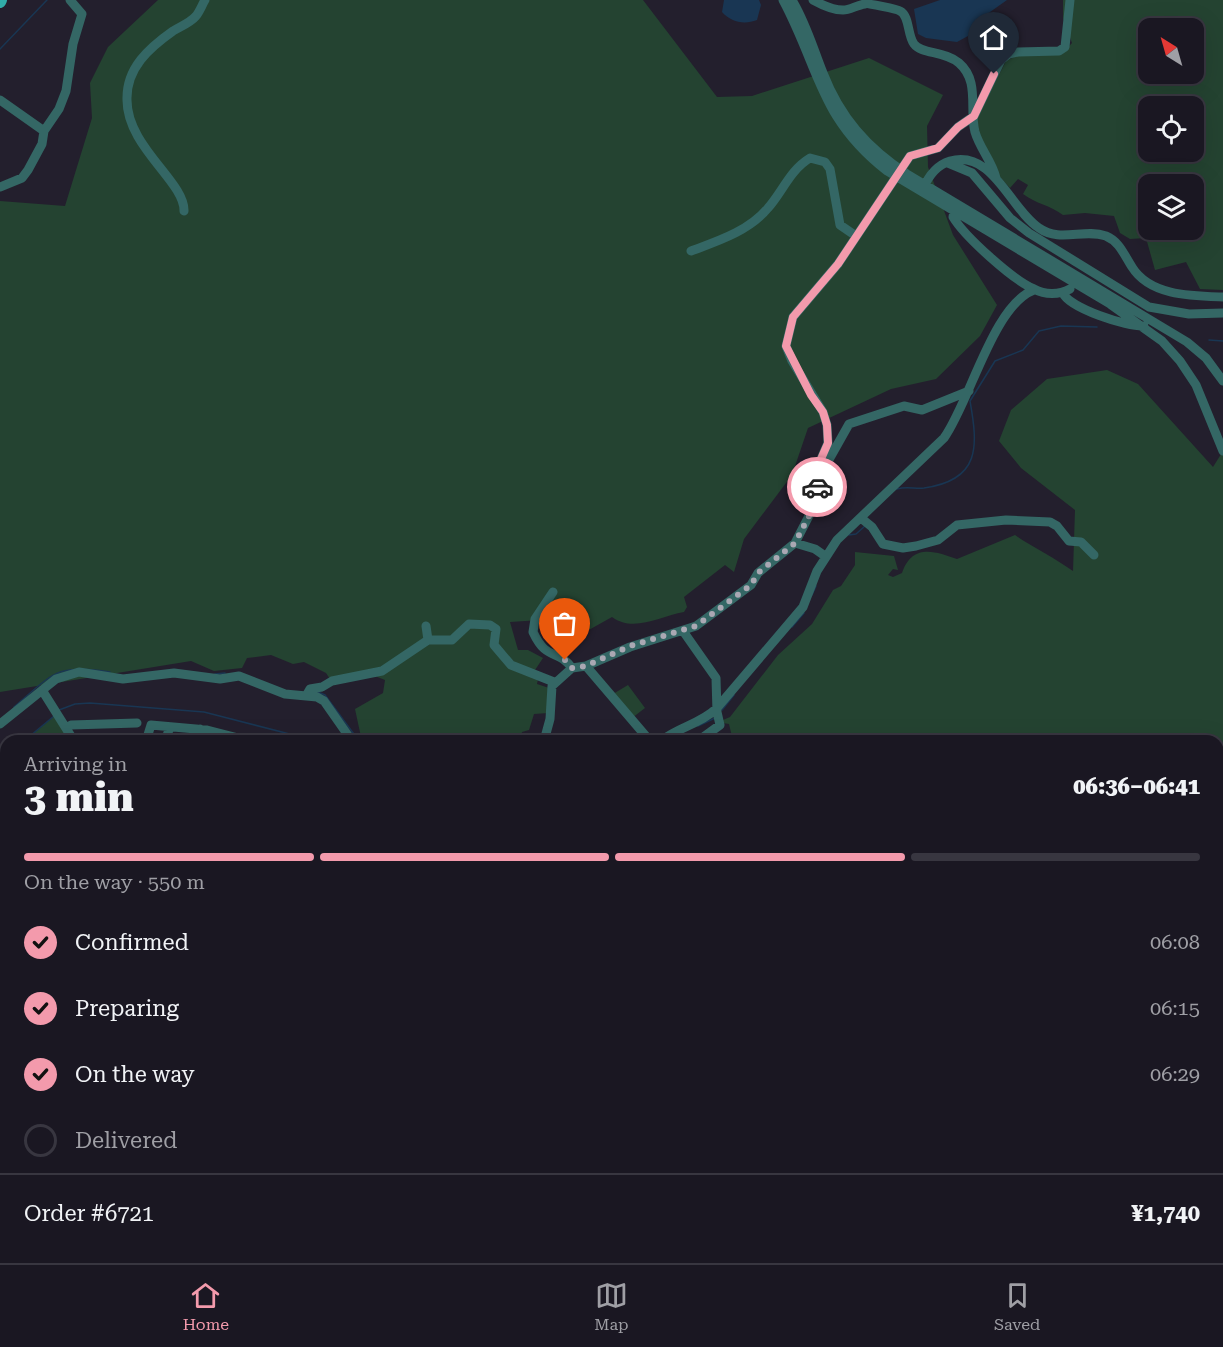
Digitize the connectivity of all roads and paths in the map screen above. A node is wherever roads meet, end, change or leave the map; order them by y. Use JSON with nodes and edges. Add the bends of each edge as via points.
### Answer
{"nodes":[{"id":1,"x":70,"y":0,"type":"edge"},
{"id":2,"x":205,"y":0,"type":"edge"},
{"id":3,"x":783,"y":0,"type":"edge"},
{"id":4,"x":792,"y":0,"type":"edge"},
{"id":5,"x":813,"y":0,"type":"edge"},
{"id":6,"x":1070,"y":0,"type":"edge"},
{"id":7,"x":0,"y":100,"type":"edge"},
{"id":8,"x":974,"y":116,"type":"junction"},
{"id":9,"x":44,"y":131,"type":"junction"},
{"id":10,"x":945,"y":163,"type":"junction"},
{"id":11,"x":996,"y":180,"type":"junction"},
{"id":12,"x":0,"y":187,"type":"edge"},
{"id":13,"x":923,"y":188,"type":"junction"},
{"id":14,"x":184,"y":211,"type":"dead end"},
{"id":15,"x":954,"y":212,"type":"junction"},
{"id":16,"x":856,"y":236,"type":"junction"},
{"id":17,"x":691,"y":251,"type":"dead end"},
{"id":18,"x":1015,"y":276,"type":"junction"},
{"id":19,"x":1034,"y":290,"type":"junction"},
{"id":20,"x":1223,"y":297,"type":"edge"},
{"id":21,"x":1018,"y":300,"type":"junction"},
{"id":22,"x":1223,"y":313,"type":"edge"},
{"id":23,"x":1144,"y":326,"type":"junction"},
{"id":24,"x":1223,"y":381,"type":"edge"},
{"id":25,"x":969,"y":391,"type":"junction"},
{"id":26,"x":1223,"y":451,"type":"edge"},
{"id":27,"x":822,"y":472,"type":"junction"},
{"id":28,"x":865,"y":521,"type":"junction"},
{"id":29,"x":795,"y":543,"type":"junction"},
{"id":30,"x":1094,"y":555,"type":"dead end"},
{"id":31,"x":825,"y":556,"type":"junction"},
{"id":32,"x":553,"y":592,"type":"dead end"},
{"id":33,"x":426,"y":626,"type":"dead end"},
{"id":34,"x":683,"y":631,"type":"junction"},
{"id":35,"x":428,"y":640,"type":"junction"},
{"id":36,"x":586,"y":666,"type":"junction"},
{"id":37,"x":572,"y":668,"type":"junction"},
{"id":38,"x":554,"y":682,"type":"junction"},
{"id":39,"x":42,"y":690,"type":"junction"},
{"id":40,"x":306,"y":696,"type":"junction"},
{"id":41,"x":718,"y":712,"type":"junction"},
{"id":42,"x":137,"y":723,"type":"dead end"},
{"id":43,"x":0,"y":724,"type":"edge"},
{"id":44,"x":170,"y":726,"type":"junction"},
{"id":45,"x":68,"y":727,"type":"junction"},
{"id":46,"x":200,"y":729,"type":"junction"},
{"id":47,"x":71,"y":735,"type":"edge"},
{"id":48,"x":148,"y":735,"type":"edge"},
{"id":49,"x":167,"y":735,"type":"edge"},
{"id":50,"x":198,"y":735,"type":"edge"},
{"id":51,"x":219,"y":735,"type":"edge"},
{"id":52,"x":348,"y":735,"type":"edge"},
{"id":53,"x":546,"y":735,"type":"edge"},
{"id":54,"x":645,"y":735,"type":"edge"},
{"id":55,"x":669,"y":735,"type":"edge"},
{"id":56,"x":707,"y":735,"type":"edge"}],
"edges":[{"from":1,"to":9,"type":"street","via":[[82,14],[66,91]]},
{"from":2,"to":14,"type":"street","via":[[196,16],[138,62],[130,74],[126,100],[135,133],[182,197]]},
{"from":3,"to":13,"type":"street","via":[[836,118],[849,136],[873,160]]},
{"from":4,"to":13,"type":"street","via":[[833,98],[849,123],[879,155]]},
{"from":5,"to":8,"type":"street","via":[[832,9],[845,10],[867,3],[900,10],[914,45],[953,57],[963,66],[971,82]]},
{"from":6,"to":8,"type":"street","via":[[1065,47],[1059,51],[1009,54],[1001,60]]},
{"from":7,"to":9,"type":"street"},
{"from":8,"to":11,"type":"street","via":[[976,135]]},
{"from":8,"to":16,"type":"street","via":[[938,148],[910,156]]},
{"from":9,"to":12,"type":"street","via":[[42,144],[22,178]]},
{"from":10,"to":11,"type":"street","via":[[961,159],[976,162]]},
{"from":10,"to":13,"type":"street","via":[[936,168]]},
{"from":10,"to":22,"type":"street","via":[[972,173],[1014,221],[1083,270],[1149,307],[1189,314]]},
{"from":11,"to":20,"type":"street","via":[[1032,223],[1046,232],[1105,236],[1118,244],[1137,274],[1149,284],[1184,294]]},
{"from":13,"to":15,"type":"street"},
{"from":13,"to":24,"type":"street","via":[[1187,342],[1206,358]]},
{"from":15,"to":18,"type":"street","via":[[953,217],[964,233]]},
{"from":15,"to":23,"type":"street"},
{"from":16,"to":17,"type":"street","via":[[840,225],[830,169],[825,162],[810,158],[787,179],[759,217],[742,229]]},
{"from":16,"to":27,"type":"street","via":[[793,317],[787,338],[792,360],[827,425]]},
{"from":18,"to":19,"type":"street"},
{"from":18,"to":21,"type":"street"},
{"from":19,"to":21,"type":"street"},
{"from":19,"to":23,"type":"street","via":[[1066,291],[1071,303],[1118,322]]},
{"from":21,"to":25,"type":"street","via":[[989,345]]},
{"from":23,"to":26,"type":"street","via":[[1162,340],[1188,371]]},
{"from":25,"to":27,"type":"street","via":[[922,410],[904,406],[857,419],[846,427]]},
{"from":25,"to":28,"type":"street","via":[[945,438]]},
{"from":27,"to":29,"type":"street","via":[[811,512]]},
{"from":28,"to":30,"type":"street","via":[[883,544],[903,548],[939,540],[957,525],[1006,520],[1050,522],[1069,541],[1081,542]]},
{"from":28,"to":31,"type":"street","via":[[837,540]]},
{"from":29,"to":31,"type":"street"},
{"from":29,"to":34,"type":"street","via":[[758,573],[751,585],[696,626]]},
{"from":31,"to":41,"type":"street","via":[[803,607]]},
{"from":32,"to":37,"type":"street","via":[[536,619],[533,632],[546,653],[565,660]]},
{"from":33,"to":35,"type":"street"},
{"from":34,"to":36,"type":"street","via":[[630,646]]},
{"from":34,"to":41,"type":"street","via":[[716,678]]},
{"from":35,"to":38,"type":"street","via":[[452,640],[469,624],[490,625],[496,632],[494,645],[511,665]]},
{"from":35,"to":40,"type":"street","via":[[389,667],[332,681],[310,689]]},
{"from":36,"to":37,"type":"street"},
{"from":36,"to":54,"type":"street"},
{"from":37,"to":38,"type":"street"},
{"from":38,"to":53,"type":"street"},
{"from":39,"to":40,"type":"street","via":[[56,679],[79,672],[123,679],[174,673],[192,677],[239,676],[285,694]]},
{"from":39,"to":43,"type":"street"},
{"from":39,"to":45,"type":"street"},
{"from":40,"to":52,"type":"street","via":[[324,701]]},
{"from":41,"to":55,"type":"street"},
{"from":41,"to":56,"type":"street","via":[[718,728]]},
{"from":42,"to":45,"type":"street"},
{"from":44,"to":46,"type":"street"},
{"from":44,"to":48,"type":"street","via":[[151,725]]},
{"from":44,"to":49,"type":"street"},
{"from":45,"to":47,"type":"street"},
{"from":46,"to":50,"type":"street"},
{"from":46,"to":51,"type":"street"}]}
